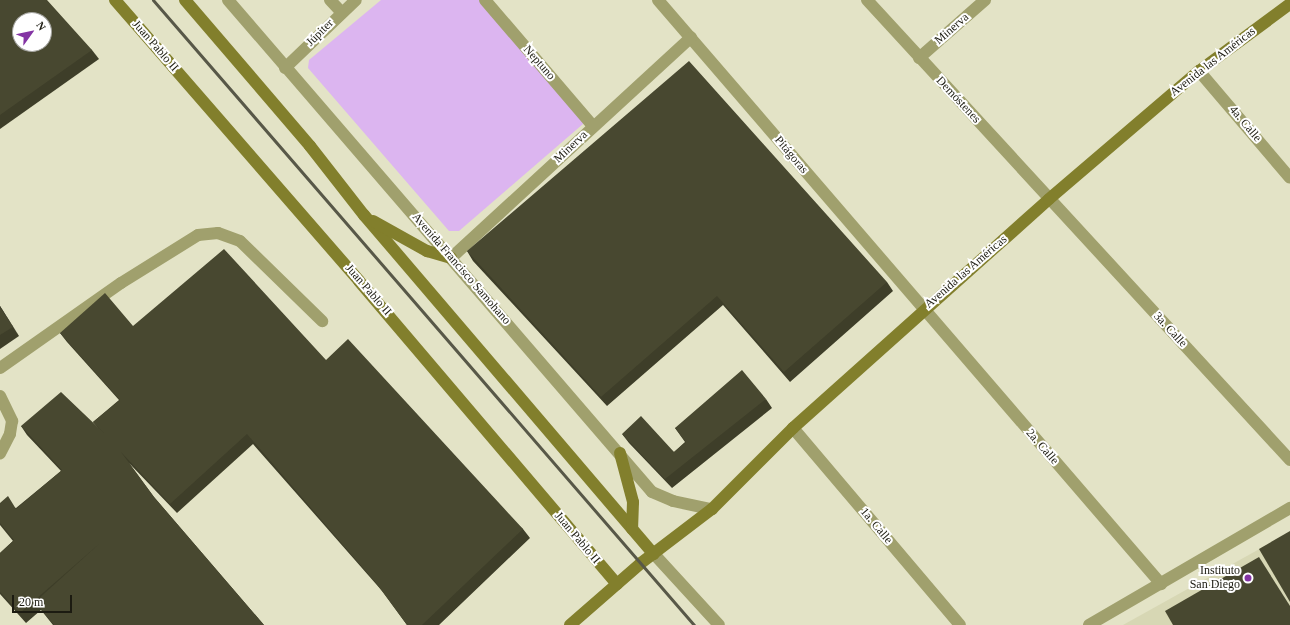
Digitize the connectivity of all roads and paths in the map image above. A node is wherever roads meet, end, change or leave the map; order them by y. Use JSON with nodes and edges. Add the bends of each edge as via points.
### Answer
{"nodes":[{"id":1,"x":115,"y":0,"type":"edge"},
{"id":2,"x":185,"y":0,"type":"edge"},
{"id":3,"x":228,"y":0,"type":"edge"},
{"id":4,"x":330,"y":0,"type":"edge"},
{"id":5,"x":356,"y":0,"type":"edge"},
{"id":6,"x":485,"y":0,"type":"edge"},
{"id":7,"x":658,"y":0,"type":"edge"},
{"id":8,"x":867,"y":0,"type":"edge"},
{"id":9,"x":985,"y":0,"type":"edge"},
{"id":10,"x":1290,"y":4,"type":"edge"},
{"id":11,"x":341,"y":12,"type":"junction"},
{"id":12,"x":691,"y":37,"type":"junction"},
{"id":13,"x":919,"y":58,"type":"junction"},
{"id":14,"x":285,"y":68,"type":"junction"},
{"id":15,"x":1199,"y":70,"type":"junction"},
{"id":16,"x":593,"y":126,"type":"junction"},
{"id":17,"x":1290,"y":178,"type":"edge"},
{"id":18,"x":1050,"y":199,"type":"junction"},
{"id":19,"x":364,"y":215,"type":"junction"},
{"id":20,"x":451,"y":258,"type":"junction"},
{"id":21,"x":924,"y":310,"type":"junction"},
{"id":22,"x":322,"y":321,"type":"dead end"},
{"id":23,"x":0,"y":368,"type":"edge"},
{"id":24,"x":0,"y":396,"type":"edge"},
{"id":25,"x":793,"y":428,"type":"junction"},
{"id":26,"x":0,"y":454,"type":"edge"},
{"id":27,"x":620,"y":454,"type":"junction"},
{"id":28,"x":1290,"y":460,"type":"edge"},
{"id":29,"x":1290,"y":508,"type":"edge"},
{"id":30,"x":712,"y":509,"type":"junction"},
{"id":31,"x":632,"y":529,"type":"junction"},
{"id":32,"x":654,"y":554,"type":"junction"},
{"id":33,"x":617,"y":584,"type":"junction"},
{"id":34,"x":1161,"y":584,"type":"junction"},
{"id":35,"x":570,"y":625,"type":"edge"},
{"id":36,"x":719,"y":625,"type":"edge"},
{"id":37,"x":960,"y":625,"type":"edge"},
{"id":38,"x":1089,"y":625,"type":"edge"}],
"edges":[{"from":1,"to":33,"type":"main road","name":"Juan Pablo II","via":[[360,280]]},
{"from":2,"to":19,"type":"main road","via":[[310,146]]},
{"from":3,"to":14,"type":"street","name":"Avenida Francisco Samohano"},
{"from":4,"to":11,"type":"street"},
{"from":5,"to":11,"type":"street","name":"Júpiter"},
{"from":6,"to":16,"type":"street","name":"Neptuno"},
{"from":7,"to":12,"type":"street","name":"Pitágoras"},
{"from":8,"to":13,"type":"street","name":"Demóstenes"},
{"from":9,"to":13,"type":"street","name":"Minerva"},
{"from":10,"to":15,"type":"main road","name":"Avenida las Américas"},
{"from":11,"to":14,"type":"street","name":"Júpiter"},
{"from":12,"to":16,"type":"street","name":"Minerva"},
{"from":12,"to":21,"type":"street","name":"Pitágoras"},
{"from":13,"to":18,"type":"street","name":"Demóstenes"},
{"from":14,"to":20,"type":"street","name":"Avenida Francisco Samohano"},
{"from":15,"to":17,"type":"street","name":"4a. Calle"},
{"from":15,"to":18,"type":"main road","name":"Avenida las Américas"},
{"from":16,"to":20,"type":"street","name":"Minerva"},
{"from":18,"to":21,"type":"main road","name":"Avenida las Américas"},
{"from":18,"to":28,"type":"street","name":"3a. Calle"},
{"from":19,"to":20,"type":"main road","via":[[427,251]]},
{"from":19,"to":31,"type":"main road"},
{"from":20,"to":27,"type":"street","name":"Avenida Francisco Samohano"},
{"from":21,"to":25,"type":"main road","name":"Avenida las Américas"},
{"from":21,"to":34,"type":"street","name":"2a. Calle"},
{"from":22,"to":23,"type":"street","via":[[240,241],[218,233],[198,235],[121,283]]},
{"from":24,"to":26,"type":"street","via":[[12,421],[10,434]]},
{"from":25,"to":30,"type":"main road","name":"Avenida las Américas"},
{"from":25,"to":37,"type":"street","name":"1a. Calle"},
{"from":27,"to":30,"type":"street","name":"Avenida Francisco Samohano","via":[[652,492],[673,501]]},
{"from":27,"to":31,"type":"main road","via":[[633,502]]},
{"from":29,"to":34,"type":"street"},
{"from":30,"to":32,"type":"main road","name":"Avenida las Américas"},
{"from":31,"to":32,"type":"main road"},
{"from":32,"to":33,"type":"main road"},
{"from":32,"to":36,"type":"street"},
{"from":33,"to":35,"type":"main road"},
{"from":34,"to":38,"type":"street"}]}
